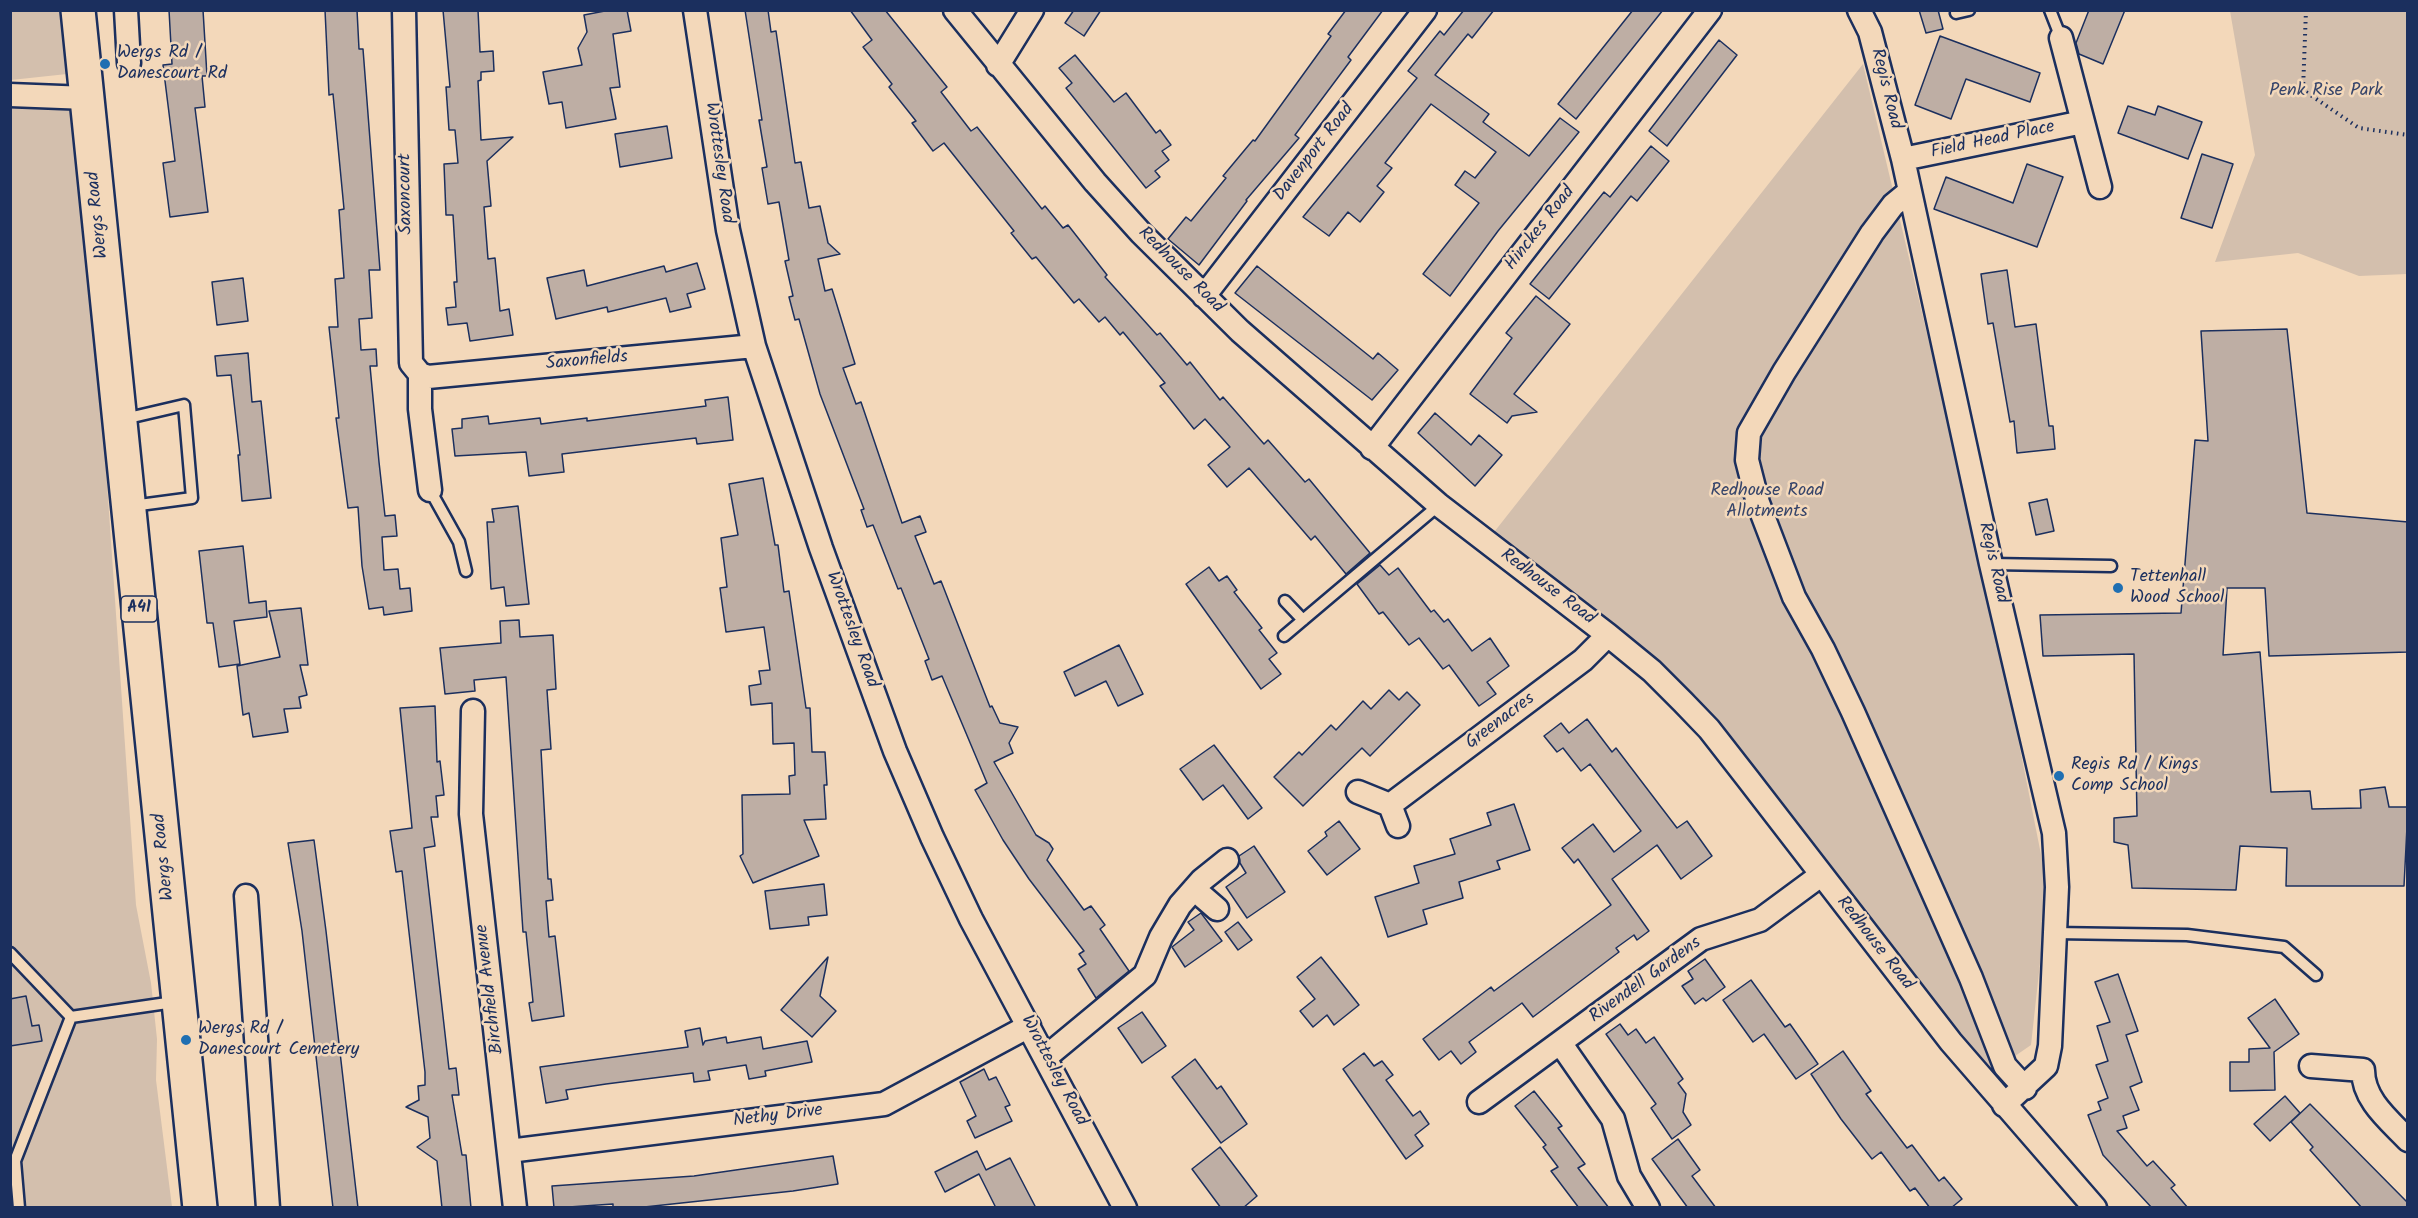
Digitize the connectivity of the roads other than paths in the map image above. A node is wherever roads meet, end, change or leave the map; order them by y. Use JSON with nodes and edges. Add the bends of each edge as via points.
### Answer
{"nodes":[{"id":1,"x":78,"y":10,"type":"edge"},
{"id":2,"x":126,"y":10,"type":"edge"},
{"id":3,"x":404,"y":10,"type":"edge"},
{"id":4,"x":695,"y":10,"type":"edge"},
{"id":5,"x":955,"y":10,"type":"edge"},
{"id":6,"x":1032,"y":10,"type":"edge"},
{"id":7,"x":1425,"y":10,"type":"edge"},
{"id":8,"x":1710,"y":10,"type":"edge"},
{"id":9,"x":1859,"y":10,"type":"edge"},
{"id":10,"x":1969,"y":10,"type":"edge"},
{"id":11,"x":2050,"y":10,"type":"edge"},
{"id":12,"x":1956,"y":13,"type":"dead end"},
{"id":13,"x":2061,"y":38,"type":"joint"},
{"id":14,"x":129,"y":63,"type":"dead end"},
{"id":15,"x":998,"y":65,"type":"junction"},
{"id":16,"x":10,"y":95,"type":"edge"},
{"id":17,"x":87,"y":98,"type":"junction"},
{"id":18,"x":2083,"y":122,"type":"junction"},
{"id":19,"x":1903,"y":159,"type":"junction"},
{"id":20,"x":2100,"y":187,"type":"dead end"},
{"id":21,"x":1910,"y":191,"type":"junction"},
{"id":22,"x":1204,"y":296,"type":"junction"},
{"id":23,"x":754,"y":346,"type":"junction"},
{"id":24,"x":420,"y":374,"type":"junction"},
{"id":25,"x":120,"y":420,"type":"junction"},
{"id":26,"x":1372,"y":448,"type":"junction"},
{"id":27,"x":430,"y":490,"type":"joint"},
{"id":28,"x":1439,"y":505,"type":"junction"},
{"id":29,"x":128,"y":506,"type":"junction"},
{"id":30,"x":1991,"y":564,"type":"junction"},
{"id":31,"x":2110,"y":566,"type":"dead end"},
{"id":32,"x":466,"y":571,"type":"dead end"},
{"id":33,"x":1285,"y":601,"type":"dead end"},
{"id":34,"x":1303,"y":620,"type":"junction"},
{"id":35,"x":1608,"y":635,"type":"junction"},
{"id":36,"x":1284,"y":636,"type":"dead end"},
{"id":37,"x":473,"y":711,"type":"dead end"},
{"id":38,"x":1358,"y":792,"type":"dead end"},
{"id":39,"x":1227,"y":860,"type":"dead end"},
{"id":40,"x":1821,"y":875,"type":"junction"},
{"id":41,"x":1194,"y":889,"type":"junction"},
{"id":42,"x":246,"y":896,"type":"dead end"},
{"id":43,"x":1217,"y":909,"type":"dead end"},
{"id":44,"x":2054,"y":933,"type":"junction"},
{"id":45,"x":10,"y":953,"type":"edge"},
{"id":46,"x":2316,"y":975,"type":"dead end"},
{"id":47,"x":179,"y":1002,"type":"junction"},
{"id":48,"x":71,"y":1017,"type":"junction"},
{"id":49,"x":1029,"y":1026,"type":"junction"},
{"id":50,"x":1561,"y":1044,"type":"junction"},
{"id":51,"x":1046,"y":1057,"type":"junction"},
{"id":52,"x":2311,"y":1066,"type":"dead end"},
{"id":53,"x":2025,"y":1088,"type":"junction"},
{"id":54,"x":1479,"y":1102,"type":"dead end"},
{"id":55,"x":2004,"y":1105,"type":"junction"},
{"id":56,"x":2408,"y":1140,"type":"edge"},
{"id":57,"x":509,"y":1151,"type":"junction"},
{"id":58,"x":13,"y":1161,"type":"edge"},
{"id":59,"x":19,"y":1208,"type":"edge"},
{"id":60,"x":200,"y":1208,"type":"edge"},
{"id":61,"x":268,"y":1208,"type":"edge"},
{"id":62,"x":515,"y":1208,"type":"edge"},
{"id":63,"x":1125,"y":1208,"type":"edge"},
{"id":64,"x":1648,"y":1208,"type":"edge"},
{"id":65,"x":2095,"y":1208,"type":"edge"}],
"edges":[{"from":1,"to":17,"type":"highway","name":"Wergs Road","number":"A41"},
{"from":2,"to":14,"type":"street"},
{"from":3,"to":24,"type":"street","name":"Saxoncourt","via":[[411,363]]},
{"from":4,"to":23,"type":"street","name":"Wrottesley Road","via":[[728,230]]},
{"from":5,"to":15,"type":"street","name":"Redhouse Road"},
{"from":6,"to":15,"type":"street"},
{"from":7,"to":22,"type":"street","name":"Davenport Road"},
{"from":8,"to":26,"type":"street","name":"Hinckes Road"},
{"from":9,"to":19,"type":"street","name":"Regis Road","via":[[1870,32]]},
{"from":10,"to":12,"type":"lane"},
{"from":11,"to":13,"type":"lane"},
{"from":13,"to":18,"type":"street"},
{"from":15,"to":22,"type":"street","name":"Redhouse Road","via":[[1095,182]]},
{"from":16,"to":17,"type":"street"},
{"from":17,"to":25,"type":"highway","name":"Wergs Road","number":"A41"},
{"from":18,"to":19,"type":"street","name":"Field Head Place"},
{"from":18,"to":20,"type":"street"},
{"from":19,"to":21,"type":"street","name":"Regis Road"},
{"from":21,"to":30,"type":"street","name":"Regis Road"},
{"from":21,"to":53,"type":"street","via":[[1872,233],[1796,353],[1749,433],[1747,460],[1758,503],[1794,597],[1853,712],[1966,967],[2005,1066]]},
{"from":22,"to":26,"type":"street","name":"Redhouse Road"},
{"from":23,"to":24,"type":"street","name":"Saxonfields","via":[[428,377]]},
{"from":23,"to":49,"type":"street","name":"Wrottesley Road","via":[[821,549],[895,751],[971,919]]},
{"from":24,"to":27,"type":"street","name":"Saxoncourt","via":[[420,410]]},
{"from":25,"to":29,"type":"highway","name":"Wergs Road","number":"A41"},
{"from":25,"to":29,"type":"lane","via":[[184,405],[192,498]]},
{"from":26,"to":28,"type":"street","name":"Redhouse Road"},
{"from":27,"to":32,"type":"lane","via":[[459,542]]},
{"from":28,"to":34,"type":"lane"},
{"from":28,"to":35,"type":"street","name":"Redhouse Road"},
{"from":29,"to":47,"type":"highway","name":"Wergs Road","number":"A41"},
{"from":30,"to":31,"type":"lane"},
{"from":30,"to":44,"type":"street","name":"Regis Road","via":[[2055,833]]},
{"from":33,"to":34,"type":"lane"},
{"from":34,"to":36,"type":"lane"},
{"from":35,"to":38,"type":"street","name":"Greenacres","via":[[1583,660],[1394,815]]},
{"from":35,"to":40,"type":"street","name":"Redhouse Road","via":[[1652,671],[1709,729]]},
{"from":37,"to":57,"type":"street","name":"Birchfield Avenue","via":[[471,814]]},
{"from":39,"to":41,"type":"street"},
{"from":40,"to":50,"type":"street","name":"Rivendell Gardens","via":[[1760,920],[1701,939]]},
{"from":40,"to":55,"type":"street","name":"Redhouse Road"},
{"from":41,"to":43,"type":"street"},
{"from":41,"to":51,"type":"street","via":[[1161,937],[1145,975]]},
{"from":42,"to":61,"type":"street"},
{"from":44,"to":46,"type":"lane","via":[[2187,935],[2284,947]]},
{"from":44,"to":53,"type":"street","name":"Regis Road","via":[[2050,1046],[2046,1066]]},
{"from":45,"to":48,"type":"lane"},
{"from":47,"to":48,"type":"lane"},
{"from":47,"to":60,"type":"highway","name":"Wergs Road","number":"A41"},
{"from":48,"to":58,"type":"lane"},
{"from":49,"to":51,"type":"street","name":"Wrottesley Road"},
{"from":49,"to":57,"type":"street","name":"Nethy Drive","via":[[885,1104]]},
{"from":50,"to":54,"type":"street","name":"Rivendell Gardens"},
{"from":50,"to":64,"type":"street","via":[[1613,1119],[1629,1176]]},
{"from":51,"to":63,"type":"street","name":"Wrottesley Road"},
{"from":52,"to":56,"type":"street","via":[[2363,1070],[2363,1083],[2375,1105]]},
{"from":53,"to":55,"type":"street","name":"Regis Road"},
{"from":55,"to":65,"type":"street","name":"Redhouse Road"},
{"from":57,"to":62,"type":"street","name":"Birchfield Avenue"},
{"from":58,"to":59,"type":"lane"}]}
